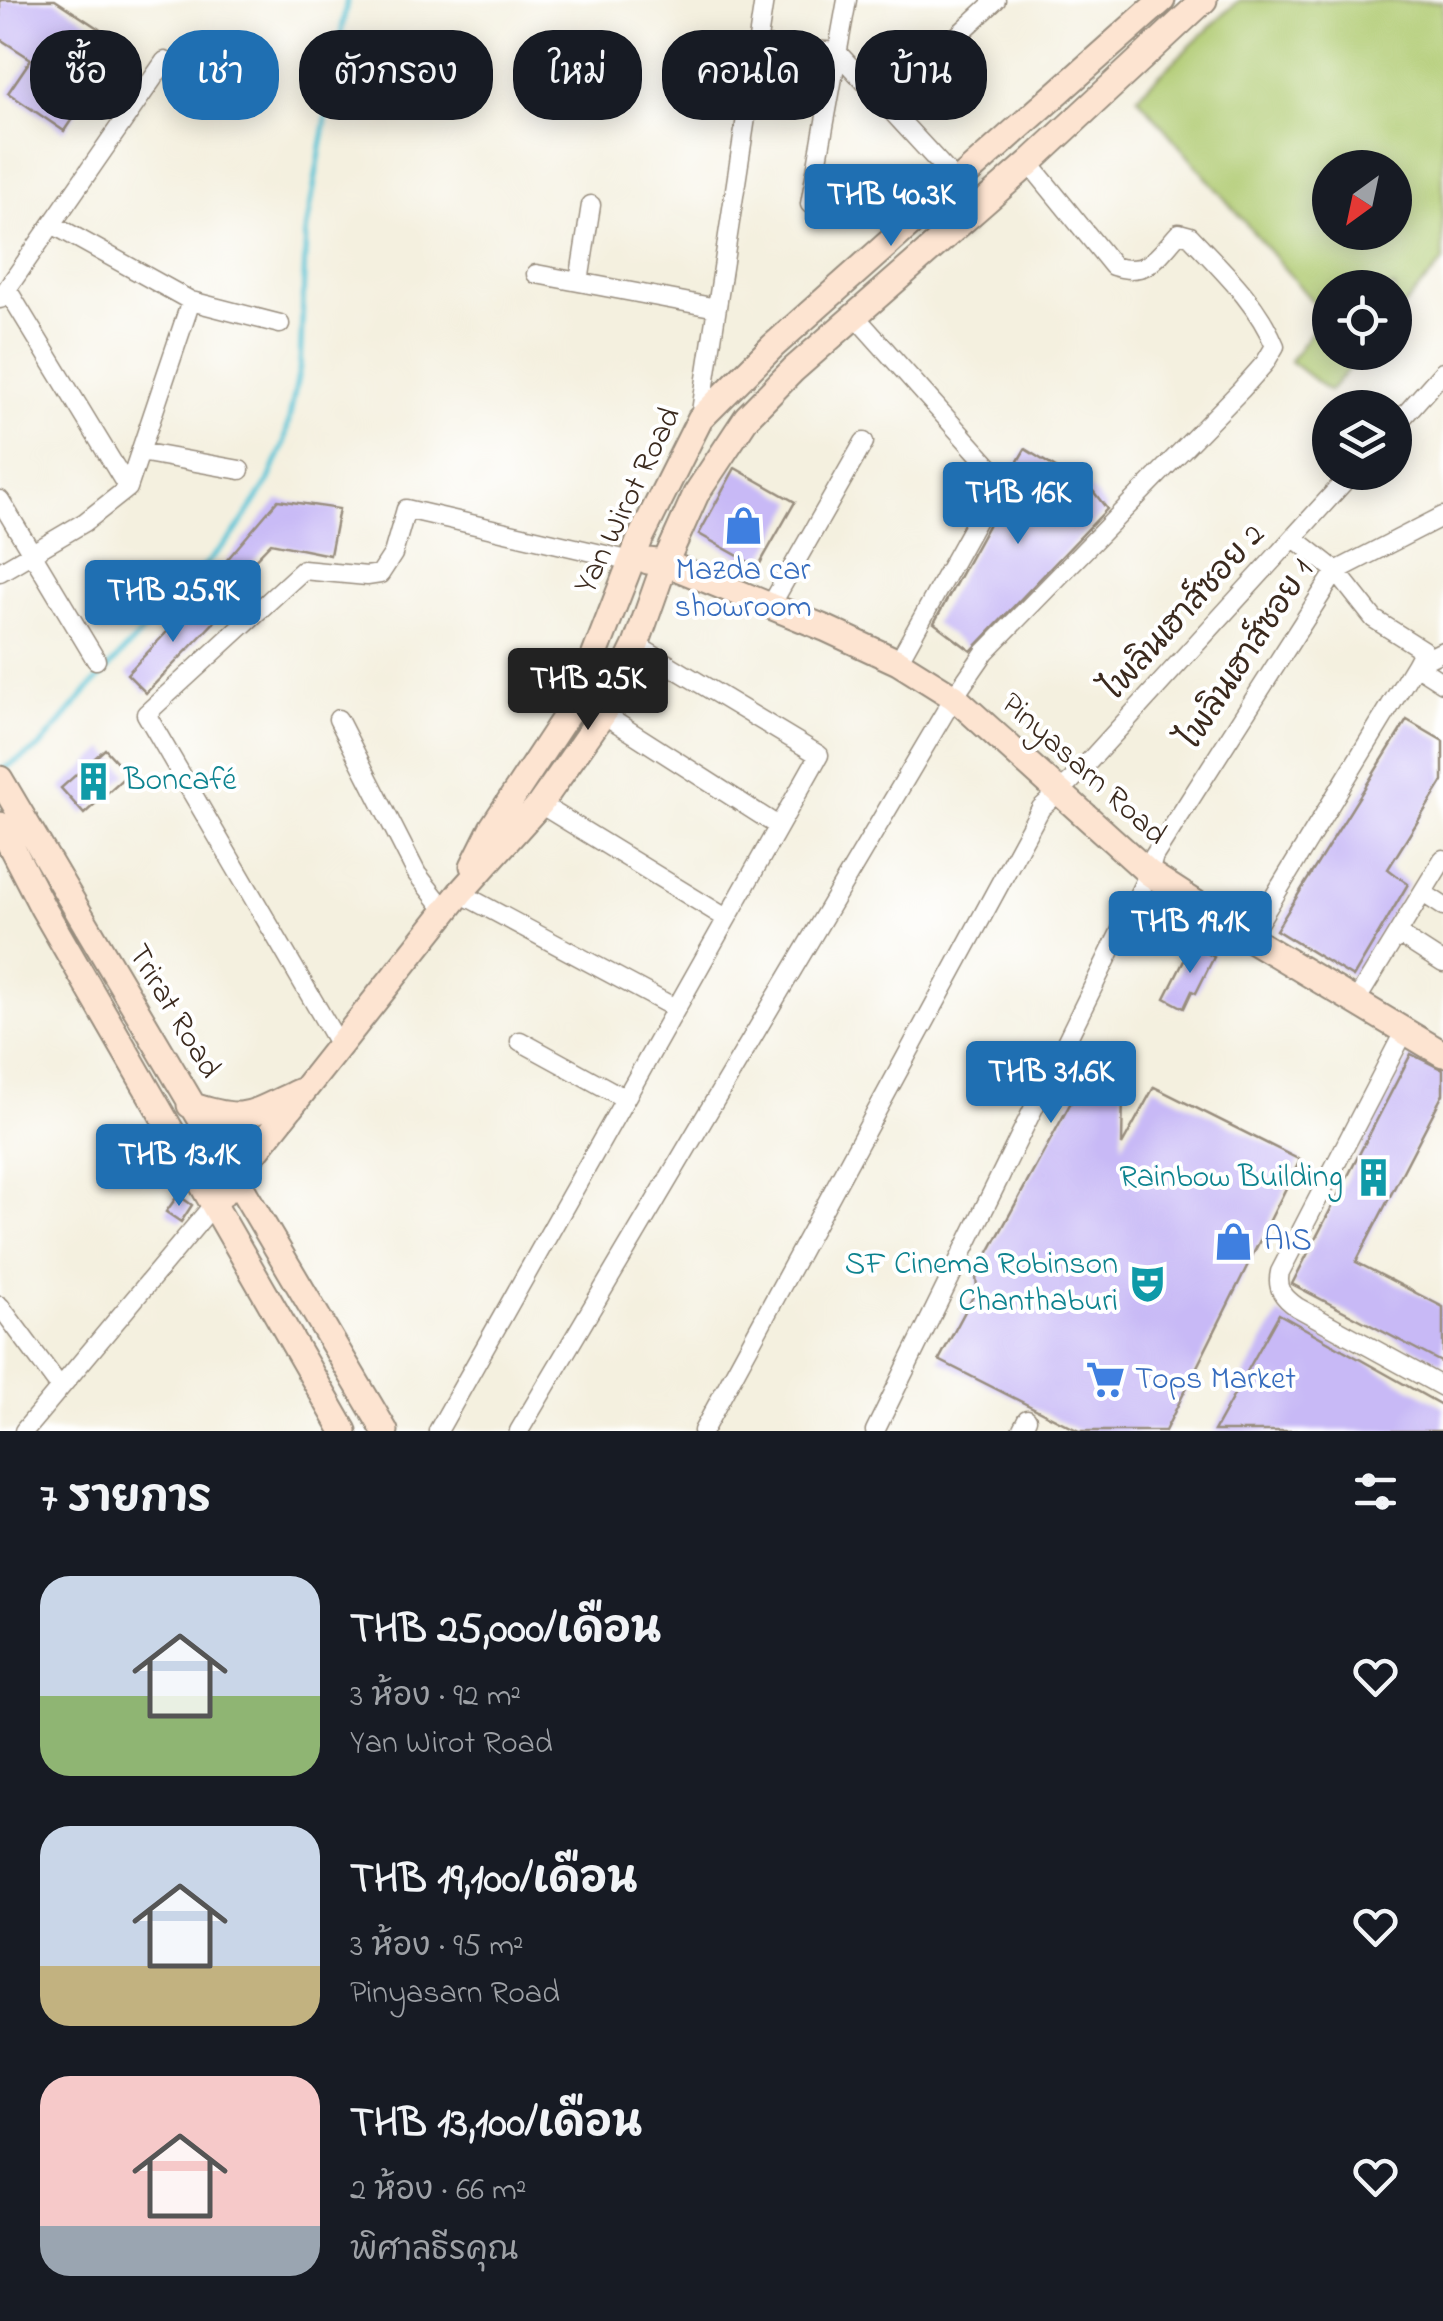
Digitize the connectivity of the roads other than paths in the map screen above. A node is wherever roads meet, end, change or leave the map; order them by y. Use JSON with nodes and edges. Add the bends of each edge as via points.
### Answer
{"nodes":[{"id":1,"x":764,"y":0,"type":"edge"},
{"id":2,"x":847,"y":0,"type":"edge"},
{"id":3,"x":996,"y":0,"type":"edge"},
{"id":4,"x":1162,"y":0,"type":"edge"},
{"id":5,"x":1204,"y":0,"type":"edge"},
{"id":6,"x":759,"y":30,"type":"edge"},
{"id":7,"x":964,"y":30,"type":"edge"},
{"id":8,"x":835,"y":52,"type":"edge"},
{"id":9,"x":838,"y":52,"type":"junction"},
{"id":10,"x":162,"y":67,"type":"edge"},
{"id":11,"x":855,"y":70,"type":"edge"},
{"id":12,"x":746,"y":120,"type":"edge"},
{"id":13,"x":900,"y":120,"type":"edge"},
{"id":14,"x":1029,"y":163,"type":"junction"},
{"id":15,"x":957,"y":182,"type":"junction"},
{"id":16,"x":810,"y":204,"type":"dead end"},
{"id":17,"x":591,"y":206,"type":"dead end"},
{"id":18,"x":52,"y":224,"type":"junction"},
{"id":19,"x":536,"y":274,"type":"dead end"},
{"id":20,"x":579,"y":282,"type":"junction"},
{"id":21,"x":3,"y":294,"type":"edge"},
{"id":22,"x":192,"y":301,"type":"junction"},
{"id":23,"x":717,"y":308,"type":"junction"},
{"id":24,"x":855,"y":316,"type":"junction"},
{"id":25,"x":280,"y":324,"type":"dead end"},
{"id":26,"x":1443,"y":372,"type":"edge"},
{"id":27,"x":1412,"y":407,"type":"edge"},
{"id":28,"x":700,"y":419,"type":"junction"},
{"id":29,"x":864,"y":442,"type":"dead end"},
{"id":30,"x":140,"y":452,"type":"junction"},
{"id":31,"x":240,"y":470,"type":"dead end"},
{"id":32,"x":128,"y":488,"type":"junction"},
{"id":33,"x":1337,"y":490,"type":"edge"},
{"id":34,"x":0,"y":500,"type":"edge"},
{"id":35,"x":1443,"y":516,"type":"edge"},
{"id":36,"x":1294,"y":538,"type":"junction"},
{"id":37,"x":31,"y":553,"type":"junction"},
{"id":38,"x":632,"y":560,"type":"junction"},
{"id":39,"x":665,"y":562,"type":"junction"},
{"id":40,"x":1336,"y":571,"type":"junction"},
{"id":41,"x":0,"y":572,"type":"edge"},
{"id":42,"x":771,"y":605,"type":"junction"},
{"id":43,"x":636,"y":645,"type":"junction"},
{"id":44,"x":1443,"y":651,"type":"edge"},
{"id":45,"x":96,"y":660,"type":"dead end"},
{"id":46,"x":898,"y":662,"type":"junction"},
{"id":47,"x":1415,"y":665,"type":"junction"},
{"id":48,"x":1443,"y":683,"type":"edge"},
{"id":49,"x":954,"y":697,"type":"junction"},
{"id":50,"x":603,"y":714,"type":"junction"},
{"id":51,"x":338,"y":719,"type":"dead end"},
{"id":52,"x":0,"y":779,"type":"edge"},
{"id":53,"x":1059,"y":792,"type":"junction"},
{"id":54,"x":540,"y":804,"type":"junction"},
{"id":55,"x":7,"y":822,"type":"edge"},
{"id":56,"x":778,"y":826,"type":"junction"},
{"id":57,"x":1443,"y":860,"type":"edge"},
{"id":58,"x":1149,"y":873,"type":"junction"},
{"id":59,"x":1423,"y":892,"type":"junction"},
{"id":60,"x":453,"y":902,"type":"junction"},
{"id":61,"x":1443,"y":906,"type":"edge"},
{"id":62,"x":726,"y":918,"type":"junction"},
{"id":63,"x":1398,"y":934,"type":"junction"},
{"id":64,"x":1249,"y":938,"type":"junction"},
{"id":65,"x":1443,"y":963,"type":"edge"},
{"id":66,"x":1356,"y":1001,"type":"junction"},
{"id":67,"x":675,"y":1008,"type":"junction"},
{"id":68,"x":1404,"y":1032,"type":"junction"},
{"id":69,"x":520,"y":1042,"type":"dead end"},
{"id":70,"x":338,"y":1045,"type":"junction"},
{"id":71,"x":1443,"y":1054,"type":"edge"},
{"id":72,"x":304,"y":1090,"type":"junction"},
{"id":73,"x":624,"y":1098,"type":"junction"},
{"id":74,"x":190,"y":1105,"type":"junction"},
{"id":75,"x":235,"y":1181,"type":"junction"},
{"id":76,"x":214,"y":1204,"type":"junction"},
{"id":77,"x":0,"y":1306,"type":"edge"},
{"id":78,"x":60,"y":1387,"type":"junction"},
{"id":79,"x":1443,"y":1387,"type":"edge"},
{"id":80,"x":342,"y":1430,"type":"edge"},
{"id":81,"x":24,"y":1431,"type":"edge"},
{"id":82,"x":385,"y":1431,"type":"edge"},
{"id":83,"x":438,"y":1431,"type":"edge"},
{"id":84,"x":519,"y":1431,"type":"edge"},
{"id":85,"x":703,"y":1431,"type":"edge"},
{"id":86,"x":875,"y":1431,"type":"edge"}],
"edges":[{"from":1,"to":6,"type":"street"},
{"from":2,"to":9,"type":"street"},
{"from":3,"to":7,"type":"street"},
{"from":4,"to":15,"type":"main road","name":"Yan Wirot Road"},
{"from":5,"to":14,"type":"main road","name":"Yan Wirot Road"},
{"from":8,"to":9,"type":"street"},
{"from":9,"to":11,"type":"street"},
{"from":9,"to":16,"type":"street"},
{"from":10,"to":18,"type":"street"},
{"from":12,"to":23,"type":"street"},
{"from":13,"to":15,"type":"street"},
{"from":14,"to":24,"type":"main road","name":"Yan Wirot Road"},
{"from":14,"to":49,"type":"street","via":[[1112,266],[1132,272],[1149,266],[1180,233],[1190,236],[1266,324],[1275,346],[985,652]]},
{"from":15,"to":28,"type":"main road","name":"Yan Wirot Road"},
{"from":17,"to":20,"type":"street"},
{"from":18,"to":21,"type":"street"},
{"from":18,"to":22,"type":"street"},
{"from":19,"to":20,"type":"street"},
{"from":20,"to":23,"type":"street"},
{"from":21,"to":32,"type":"street"},
{"from":22,"to":25,"type":"street"},
{"from":22,"to":30,"type":"street"},
{"from":23,"to":28,"type":"street"},
{"from":24,"to":39,"type":"main road","name":"Yan Wirot Road","via":[[747,417],[696,494]]},
{"from":24,"to":46,"type":"street","via":[[1000,478]]},
{"from":26,"to":27,"type":"street"},
{"from":28,"to":38,"type":"main road","name":"Yan Wirot Road"},
{"from":29,"to":42,"type":"street"},
{"from":30,"to":31,"type":"street"},
{"from":30,"to":32,"type":"street"},
{"from":32,"to":37,"type":"street"},
{"from":33,"to":36,"type":"street","name":"ไพลินเฮาส์ซอย 2"},
{"from":34,"to":37,"type":"street"},
{"from":35,"to":40,"type":"street","name":"ไพลินเฮาส์ซอย 1"},
{"from":36,"to":40,"type":"street"},
{"from":36,"to":53,"type":"street","name":"ไพลินเฮาส์ซอย 2"},
{"from":37,"to":41,"type":"street"},
{"from":37,"to":45,"type":"street"},
{"from":38,"to":39,"type":"main road","name":"Pinyasarn Road"},
{"from":38,"to":60,"type":"main road","name":"Yan Wirot Road","via":[[578,698],[492,828]]},
{"from":38,"to":70,"type":"street","via":[[406,508],[380,574],[303,570],[146,714]]},
{"from":39,"to":42,"type":"main road","name":"Pinyasarn Road"},
{"from":39,"to":43,"type":"main road","name":"Yan Wirot Road"},
{"from":40,"to":47,"type":"street","via":[[1374,619],[1422,650]]},
{"from":40,"to":58,"type":"street","name":"ไพลินเฮาส์ซอย 1"},
{"from":42,"to":46,"type":"main road","name":"Pinyasarn Road"},
{"from":43,"to":50,"type":"main road","name":"Yan Wirot Road"},
{"from":43,"to":56,"type":"street","via":[[819,755]]},
{"from":44,"to":47,"type":"street"},
{"from":46,"to":49,"type":"main road","name":"Pinyasarn Road"},
{"from":47,"to":48,"type":"street"},
{"from":47,"to":64,"type":"street"},
{"from":49,"to":53,"type":"main road","name":"Pinyasarn Road"},
{"from":49,"to":84,"type":"street"},
{"from":50,"to":54,"type":"main road","name":"Yan Wirot Road"},
{"from":50,"to":56,"type":"street"},
{"from":51,"to":60,"type":"street","via":[[417,874]]},
{"from":52,"to":55,"type":"main road","name":"Trirat Road"},
{"from":53,"to":58,"type":"main road","name":"Pinyasarn Road"},
{"from":53,"to":85,"type":"street","name":"ไพลินเฮาส์ซอย 2","via":[[1041,808]]},
{"from":54,"to":60,"type":"main road","name":"Yan Wirot Road"},
{"from":54,"to":62,"type":"street"},
{"from":55,"to":74,"type":"main road","name":"Trirat Road"},
{"from":55,"to":76,"type":"main road","name":"Trirat Road","via":[[44,908]]},
{"from":56,"to":62,"type":"street"},
{"from":57,"to":59,"type":"street"},
{"from":58,"to":64,"type":"main road","name":"Pinyasarn Road"},
{"from":58,"to":86,"type":"street","name":"ไพลินเฮาส์ซอย 1"},
{"from":59,"to":61,"type":"street"},
{"from":59,"to":63,"type":"street"},
{"from":60,"to":67,"type":"street"},
{"from":60,"to":70,"type":"main road","name":"Yan Wirot Road"},
{"from":62,"to":67,"type":"street"},
{"from":63,"to":65,"type":"street"},
{"from":63,"to":66,"type":"street"},
{"from":64,"to":66,"type":"main road","name":"Pinyasarn Road"},
{"from":66,"to":68,"type":"main road","name":"Pinyasarn Road"},
{"from":67,"to":73,"type":"street"},
{"from":68,"to":71,"type":"main road","name":"Pinyasarn Road"},
{"from":68,"to":79,"type":"street","via":[[1280,1272],[1279,1286],[1296,1308]]},
{"from":69,"to":73,"type":"street"},
{"from":70,"to":72,"type":"main road","name":"Yan Wirot Road"},
{"from":72,"to":74,"type":"main road","via":[[246,1116]]},
{"from":72,"to":75,"type":"main road","name":"Yan Wirot Road"},
{"from":73,"to":83,"type":"street"},
{"from":74,"to":75,"type":"main road","name":"Trirat Road"},
{"from":75,"to":76,"type":"main road","name":"Yan Wirot Road"},
{"from":75,"to":82,"type":"main road","name":"Trirat Road"},
{"from":76,"to":78,"type":"street"},
{"from":76,"to":80,"type":"main road","name":"Trirat Road"},
{"from":77,"to":78,"type":"street"},
{"from":78,"to":81,"type":"street"}]}
